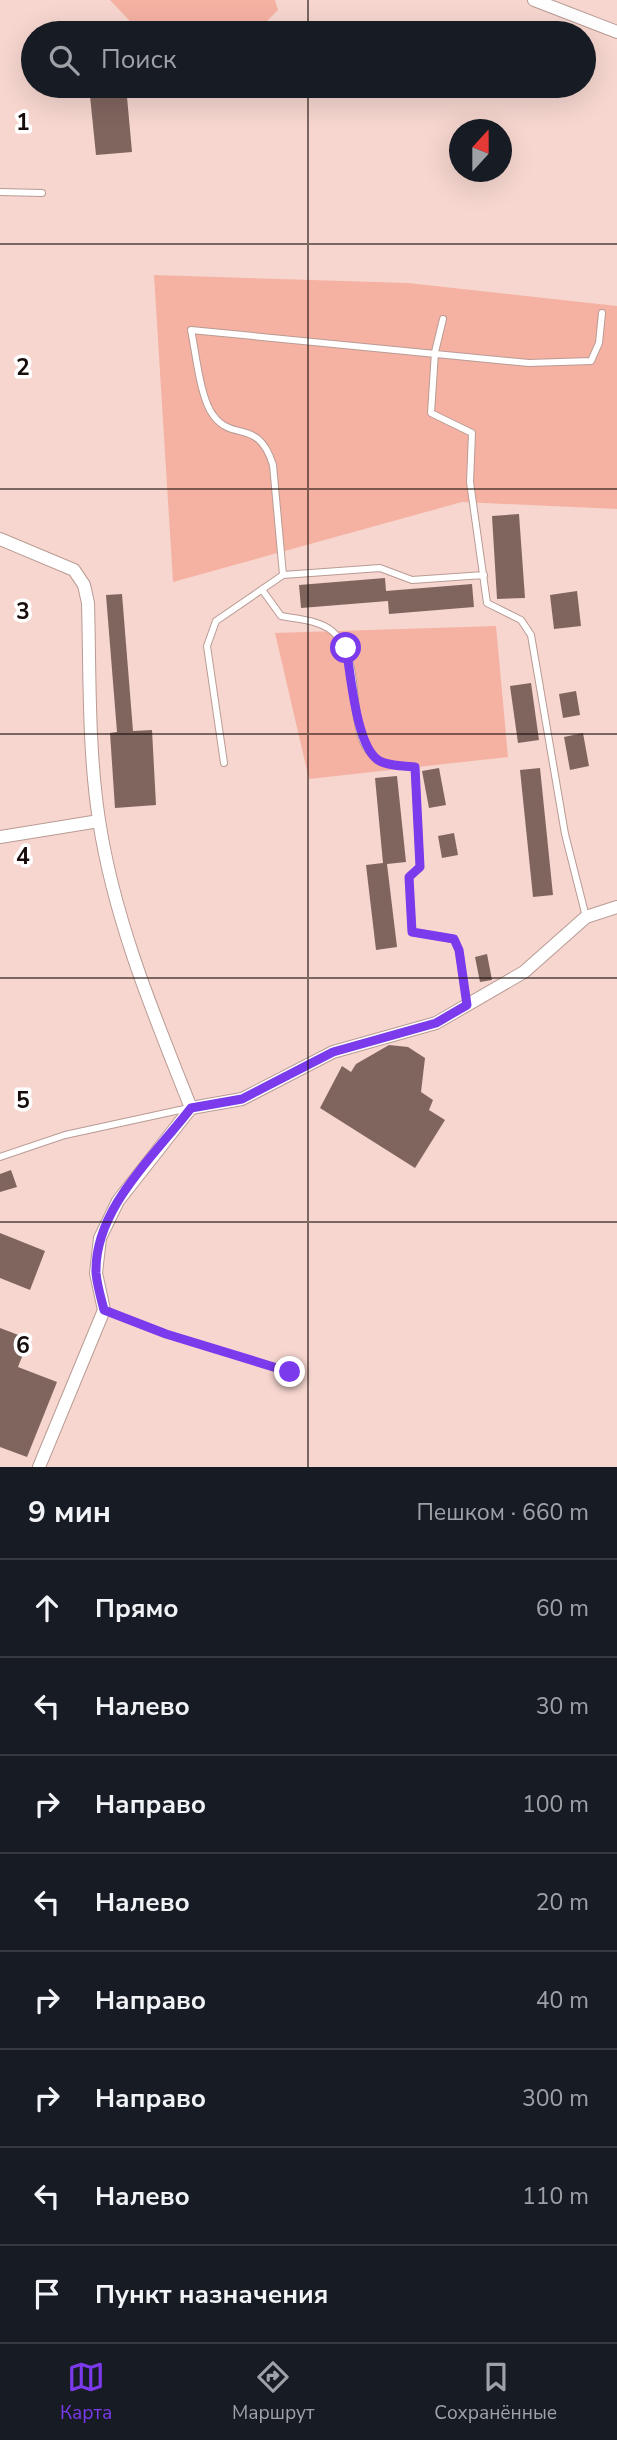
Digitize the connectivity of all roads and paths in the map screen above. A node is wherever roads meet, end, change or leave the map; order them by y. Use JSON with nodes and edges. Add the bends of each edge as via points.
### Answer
{"nodes":[{"id":1,"x":534,"y":0,"type":"edge"},
{"id":2,"x":588,"y":21,"type":"edge"},
{"id":3,"x":596,"y":24,"type":"edge"},
{"id":4,"x":617,"y":32,"type":"edge"},
{"id":5,"x":0,"y":192,"type":"edge"},
{"id":6,"x":42,"y":193,"type":"dead end"},
{"id":7,"x":602,"y":313,"type":"dead end"},
{"id":8,"x":443,"y":319,"type":"dead end"},
{"id":9,"x":435,"y":352,"type":"junction"},
{"id":10,"x":0,"y":539,"type":"edge"},
{"id":11,"x":284,"y":575,"type":"junction"},
{"id":12,"x":484,"y":575,"type":"junction"},
{"id":13,"x":263,"y":591,"type":"junction"},
{"id":14,"x":224,"y":763,"type":"dead end"},
{"id":15,"x":99,"y":821,"type":"junction"},
{"id":16,"x":0,"y":837,"type":"edge"},
{"id":17,"x":617,"y":907,"type":"edge"},
{"id":18,"x":586,"y":917,"type":"junction"},
{"id":19,"x":467,"y":1005,"type":"junction"},
{"id":20,"x":191,"y":1108,"type":"junction"},
{"id":21,"x":0,"y":1157,"type":"edge"},
{"id":22,"x":104,"y":1310,"type":"junction"},
{"id":23,"x":290,"y":1372,"type":"dead end"},
{"id":24,"x":39,"y":1467,"type":"edge"}],
"edges":[{"from":1,"to":2,"type":"street"},
{"from":3,"to":4,"type":"street"},
{"from":5,"to":6,"type":"lane"},
{"from":7,"to":9,"type":"lane","via":[[599,343],[591,361],[529,363]]},
{"from":8,"to":9,"type":"lane"},
{"from":9,"to":11,"type":"lane","via":[[191,330],[208,407],[215,419],[261,438],[268,448]]},
{"from":9,"to":12,"type":"lane","via":[[431,413],[471,433],[470,482]]},
{"from":10,"to":15,"type":"street","via":[[75,570],[84,585]]},
{"from":11,"to":12,"type":"lane","via":[[380,568],[412,580]]},
{"from":11,"to":13,"type":"lane"},
{"from":12,"to":18,"type":"lane","via":[[487,603],[521,620],[531,635],[565,834]]},
{"from":13,"to":14,"type":"lane","via":[[216,621],[207,646]]},
{"from":13,"to":19,"type":"lane","via":[[281,617],[314,622],[332,631],[346,648],[360,737],[368,751],[380,762],[415,767],[420,867],[409,877],[412,932],[454,939]]},
{"from":15,"to":16,"type":"street"},
{"from":15,"to":20,"type":"street","via":[[124,929]]},
{"from":17,"to":18,"type":"street"},
{"from":18,"to":19,"type":"street","via":[[524,972]]},
{"from":19,"to":20,"type":"street","via":[[436,1023],[333,1052],[242,1099]]},
{"from":20,"to":21,"type":"lane","via":[[65,1135]]},
{"from":20,"to":22,"type":"street","via":[[118,1201],[100,1238],[96,1273]]},
{"from":22,"to":23,"type":"lane"},
{"from":22,"to":24,"type":"street"}]}
